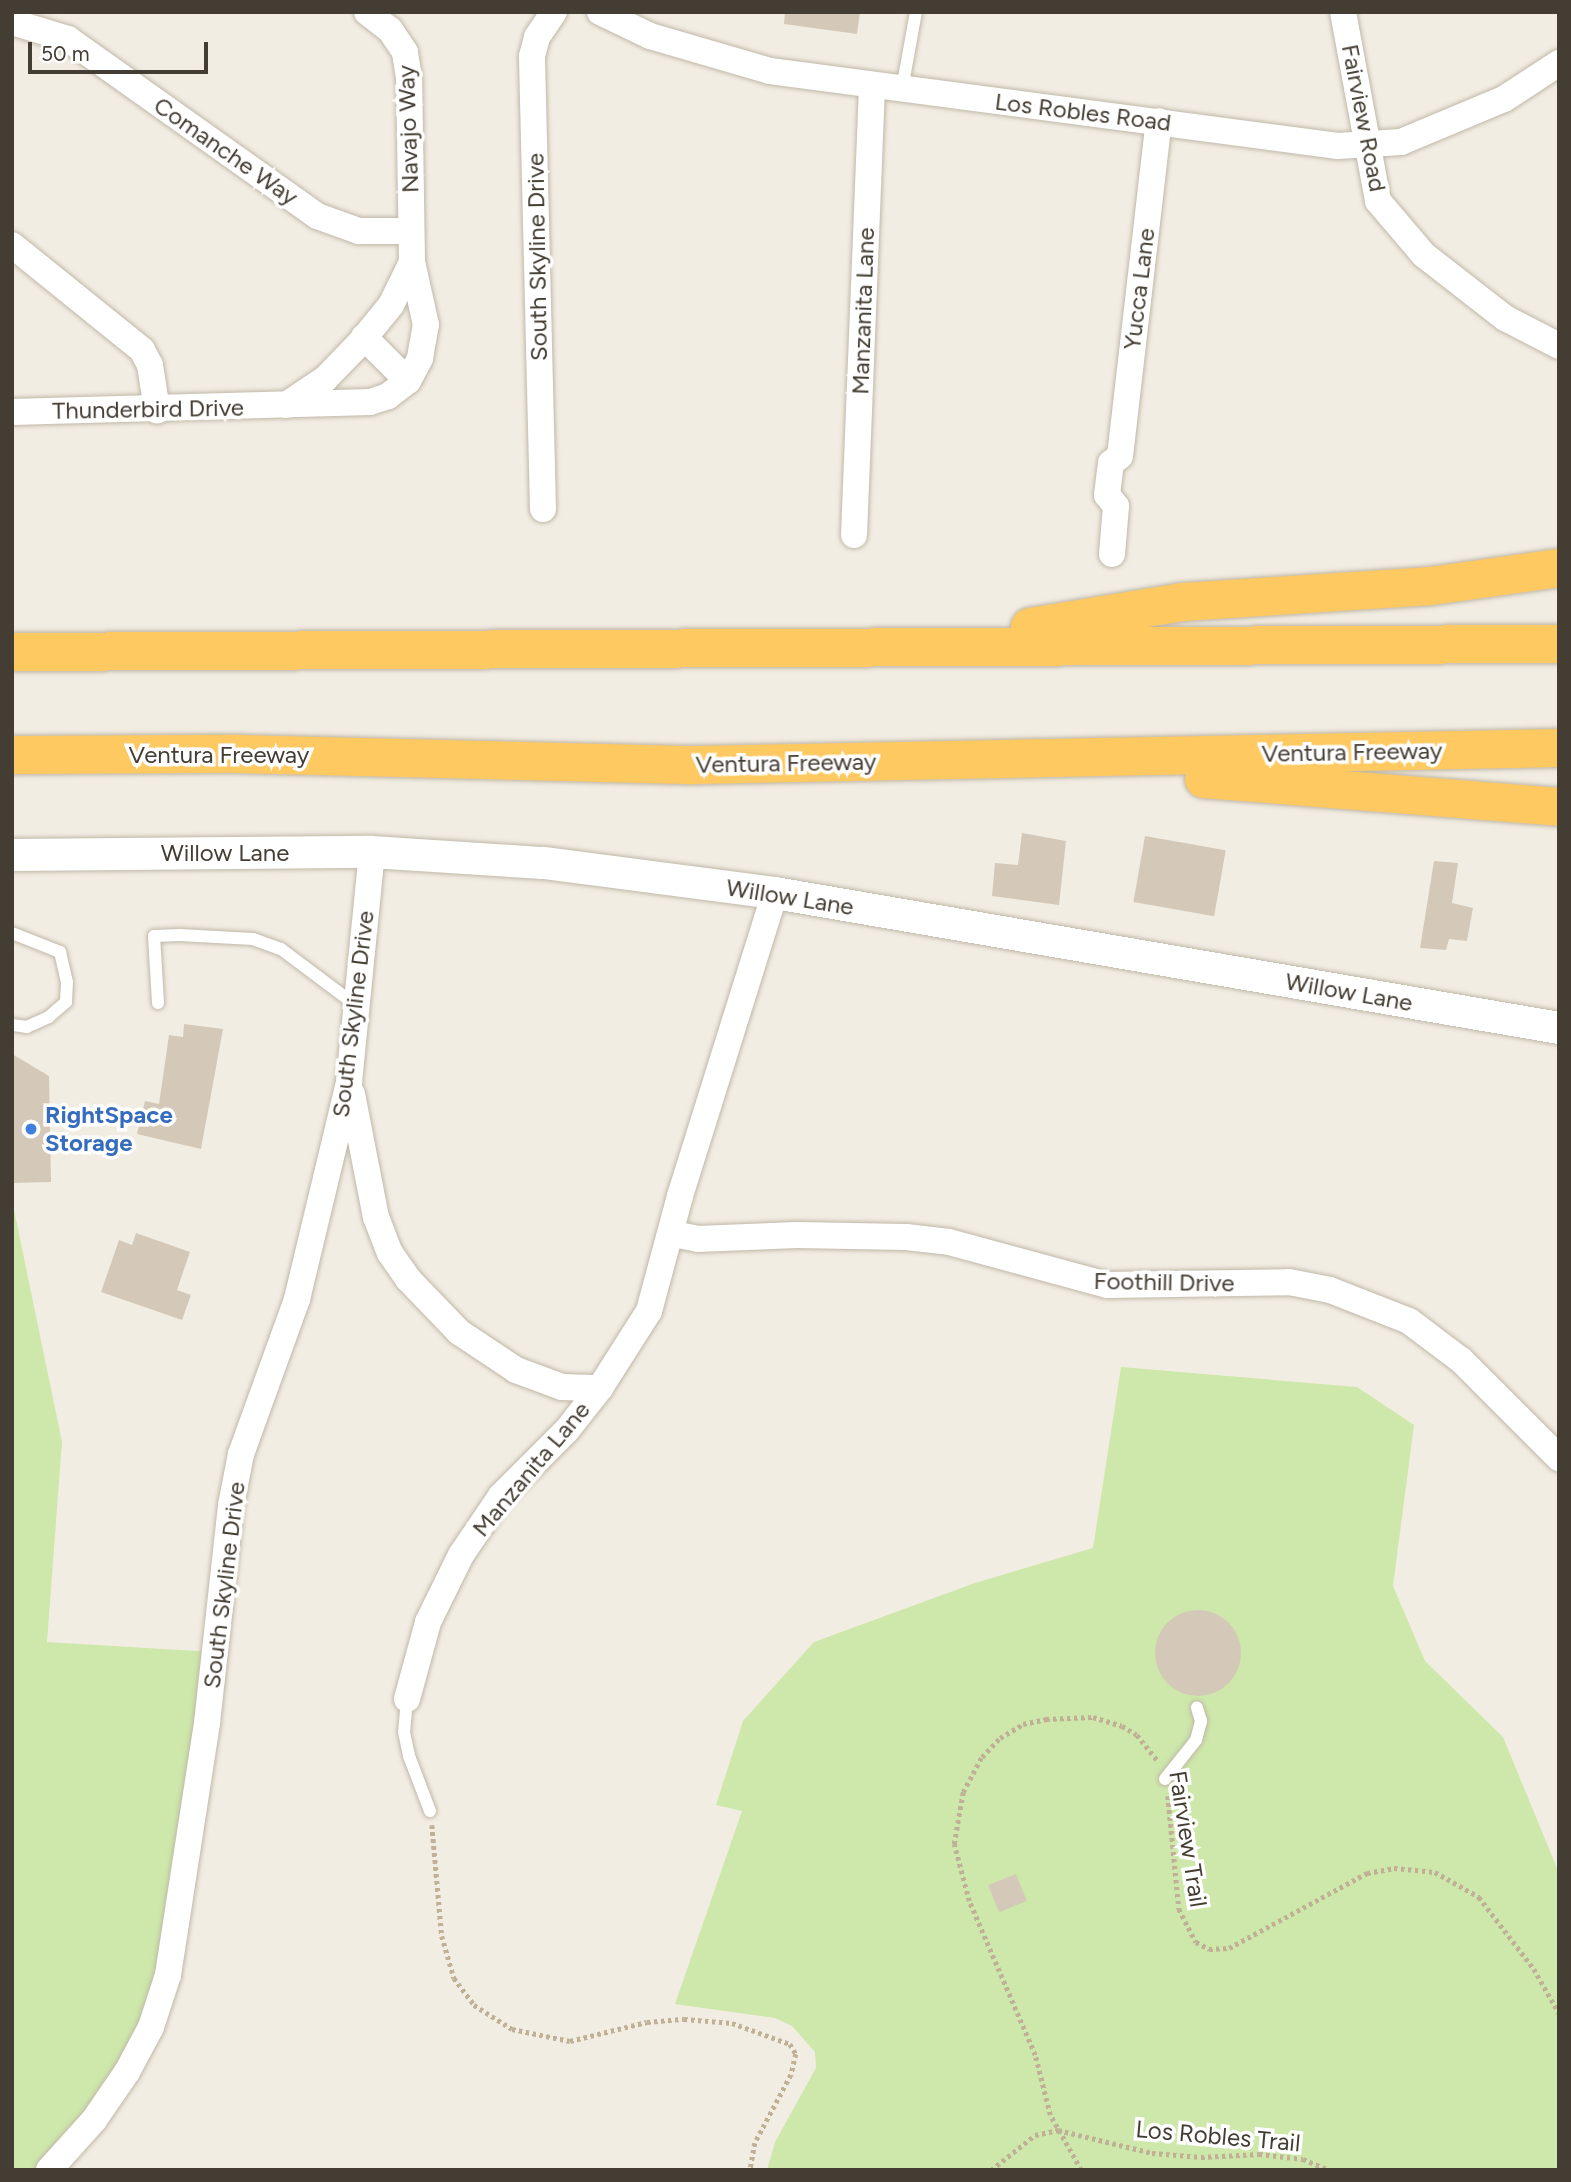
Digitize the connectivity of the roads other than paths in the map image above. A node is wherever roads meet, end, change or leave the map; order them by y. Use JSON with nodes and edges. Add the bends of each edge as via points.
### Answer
{"nodes":[{"id":1,"x":367,"y":12,"type":"edge"},
{"id":2,"x":554,"y":12,"type":"edge"},
{"id":3,"x":600,"y":12,"type":"edge"},
{"id":4,"x":916,"y":12,"type":"edge"},
{"id":5,"x":1343,"y":12,"type":"edge"},
{"id":6,"x":12,"y":22,"type":"edge"},
{"id":7,"x":1559,"y":63,"type":"edge"},
{"id":8,"x":872,"y":87,"type":"junction"},
{"id":9,"x":902,"y":89,"type":"junction"},
{"id":10,"x":1159,"y":121,"type":"junction"},
{"id":11,"x":1366,"y":145,"type":"junction"},
{"id":12,"x":411,"y":231,"type":"junction"},
{"id":13,"x":12,"y":245,"type":"edge"},
{"id":14,"x":412,"y":262,"type":"junction"},
{"id":15,"x":364,"y":337,"type":"junction"},
{"id":16,"x":1559,"y":346,"type":"edge"},
{"id":17,"x":408,"y":381,"type":"junction"},
{"id":18,"x":285,"y":405,"type":"junction"},
{"id":19,"x":156,"y":410,"type":"junction"},
{"id":20,"x":12,"y":412,"type":"edge"},
{"id":21,"x":543,"y":509,"type":"dead end"},
{"id":22,"x":854,"y":535,"type":"dead end"},
{"id":23,"x":1112,"y":554,"type":"dead end"},
{"id":24,"x":1559,"y":568,"type":"edge"},
{"id":25,"x":1559,"y":644,"type":"edge"},
{"id":26,"x":917,"y":646,"type":"junction"},
{"id":27,"x":12,"y":652,"type":"edge"},
{"id":28,"x":1559,"y":748,"type":"edge"},
{"id":29,"x":12,"y":755,"type":"edge"},
{"id":30,"x":696,"y":765,"type":"junction"},
{"id":31,"x":1559,"y":807,"type":"edge"},
{"id":32,"x":372,"y":852,"type":"junction"},
{"id":33,"x":12,"y":855,"type":"edge"},
{"id":34,"x":775,"y":893,"type":"junction"},
{"id":35,"x":12,"y":933,"type":"edge"},
{"id":36,"x":158,"y":1003,"type":"dead end"},
{"id":37,"x":357,"y":1006,"type":"junction"},
{"id":38,"x":12,"y":1024,"type":"edge"},
{"id":39,"x":1559,"y":1028,"type":"edge"},
{"id":40,"x":349,"y":1082,"type":"junction"},
{"id":41,"x":673,"y":1234,"type":"junction"},
{"id":42,"x":600,"y":1388,"type":"junction"},
{"id":43,"x":1559,"y":1458,"type":"edge"},
{"id":44,"x":407,"y":1699,"type":"joint"},
{"id":45,"x":1197,"y":1708,"type":"dead end"},
{"id":46,"x":1165,"y":1779,"type":"road end"},
{"id":47,"x":430,"y":1811,"type":"road end"},
{"id":48,"x":49,"y":2170,"type":"edge"}],
"edges":[{"from":1,"to":12,"type":"street","name":"Navajo Way","via":[[390,30],[405,52],[410,78]]},
{"from":2,"to":21,"type":"street","name":"South Skyline Drive","via":[[537,37],[532,56]]},
{"from":3,"to":8,"type":"street","name":"Los Robles Road","via":[[704,55]]},
{"from":4,"to":9,"type":"lane"},
{"from":5,"to":11,"type":"street","name":"Fairview Road"},
{"from":6,"to":12,"type":"street","name":"Comanche Way","via":[[68,39],[317,216],[359,231]]},
{"from":7,"to":11,"type":"street","name":"Los Robles Road","via":[[1504,99],[1401,142]]},
{"from":8,"to":9,"type":"street","name":"Los Robles Road"},
{"from":8,"to":22,"type":"street","name":"Manzanita Lane"},
{"from":9,"to":10,"type":"street","name":"Los Robles Road"},
{"from":10,"to":11,"type":"street","name":"Los Robles Road","via":[[1338,146]]},
{"from":10,"to":23,"type":"street","name":"Yucca Lane","via":[[1119,456],[1111,463],[1107,495],[1116,506]]},
{"from":11,"to":16,"type":"street","name":"Fairview Road","via":[[1378,201],[1424,255],[1505,318]]},
{"from":12,"to":14,"type":"street","name":"Navajo Way"},
{"from":13,"to":19,"type":"street","via":[[142,350],[150,365]]},
{"from":14,"to":15,"type":"street","name":"Navajo Way","via":[[391,305]]},
{"from":14,"to":17,"type":"street","name":"Navajo Way","via":[[426,325],[424,345]]},
{"from":15,"to":17,"type":"street"},
{"from":15,"to":18,"type":"street","via":[[325,379]]},
{"from":17,"to":18,"type":"street","name":"Thunderbird Drive","via":[[370,402]]},
{"from":18,"to":19,"type":"street","name":"Thunderbird Drive"},
{"from":19,"to":20,"type":"street","name":"Thunderbird Drive"},
{"from":24,"to":26,"type":"highway","via":[[1430,586],[1183,602]]},
{"from":25,"to":26,"type":"highway"},
{"from":26,"to":27,"type":"highway"},
{"from":28,"to":30,"type":"highway","name":"Ventura Freeway"},
{"from":29,"to":30,"type":"highway","name":"Ventura Freeway","via":[[237,754]]},
{"from":30,"to":31,"type":"highway","via":[[779,779],[1237,779]]},
{"from":32,"to":33,"type":"street","name":"Willow Lane"},
{"from":32,"to":34,"type":"street","name":"Willow Lane","via":[[544,863]]},
{"from":32,"to":37,"type":"street","name":"South Skyline Drive"},
{"from":34,"to":39,"type":"street","name":"Willow Lane"},
{"from":34,"to":41,"type":"street","name":"Manzanita Lane","via":[[680,1196]]},
{"from":35,"to":38,"type":"lane","via":[[60,953],[66,982],[66,1002],[49,1017],[27,1027]]},
{"from":36,"to":37,"type":"lane","via":[[154,936],[180,934],[253,939],[281,949]]},
{"from":37,"to":40,"type":"street","name":"South Skyline Drive"},
{"from":40,"to":42,"type":"street","via":[[376,1217],[390,1253],[408,1279],[459,1332],[507,1365],[562,1387]]},
{"from":40,"to":48,"type":"street","name":"South Skyline Drive","via":[[297,1299],[239,1466],[222,1556],[207,1723],[168,1975],[151,2027],[127,2072],[94,2120]]},
{"from":41,"to":42,"type":"street","name":"Manzanita Lane","via":[[649,1311]]},
{"from":41,"to":43,"type":"street","name":"Foothill Drive","via":[[698,1239],[906,1237],[949,1242],[1107,1285],[1289,1282],[1330,1290],[1409,1321],[1461,1360]]},
{"from":42,"to":44,"type":"street","name":"Manzanita Lane","via":[[567,1430],[501,1496],[461,1555],[428,1622]]},
{"from":44,"to":47,"type":"lane","name":"Manzanita Lane","via":[[404,1732],[408,1756]]},
{"from":45,"to":46,"type":"lane","via":[[1201,1721],[1196,1740]]}]}
